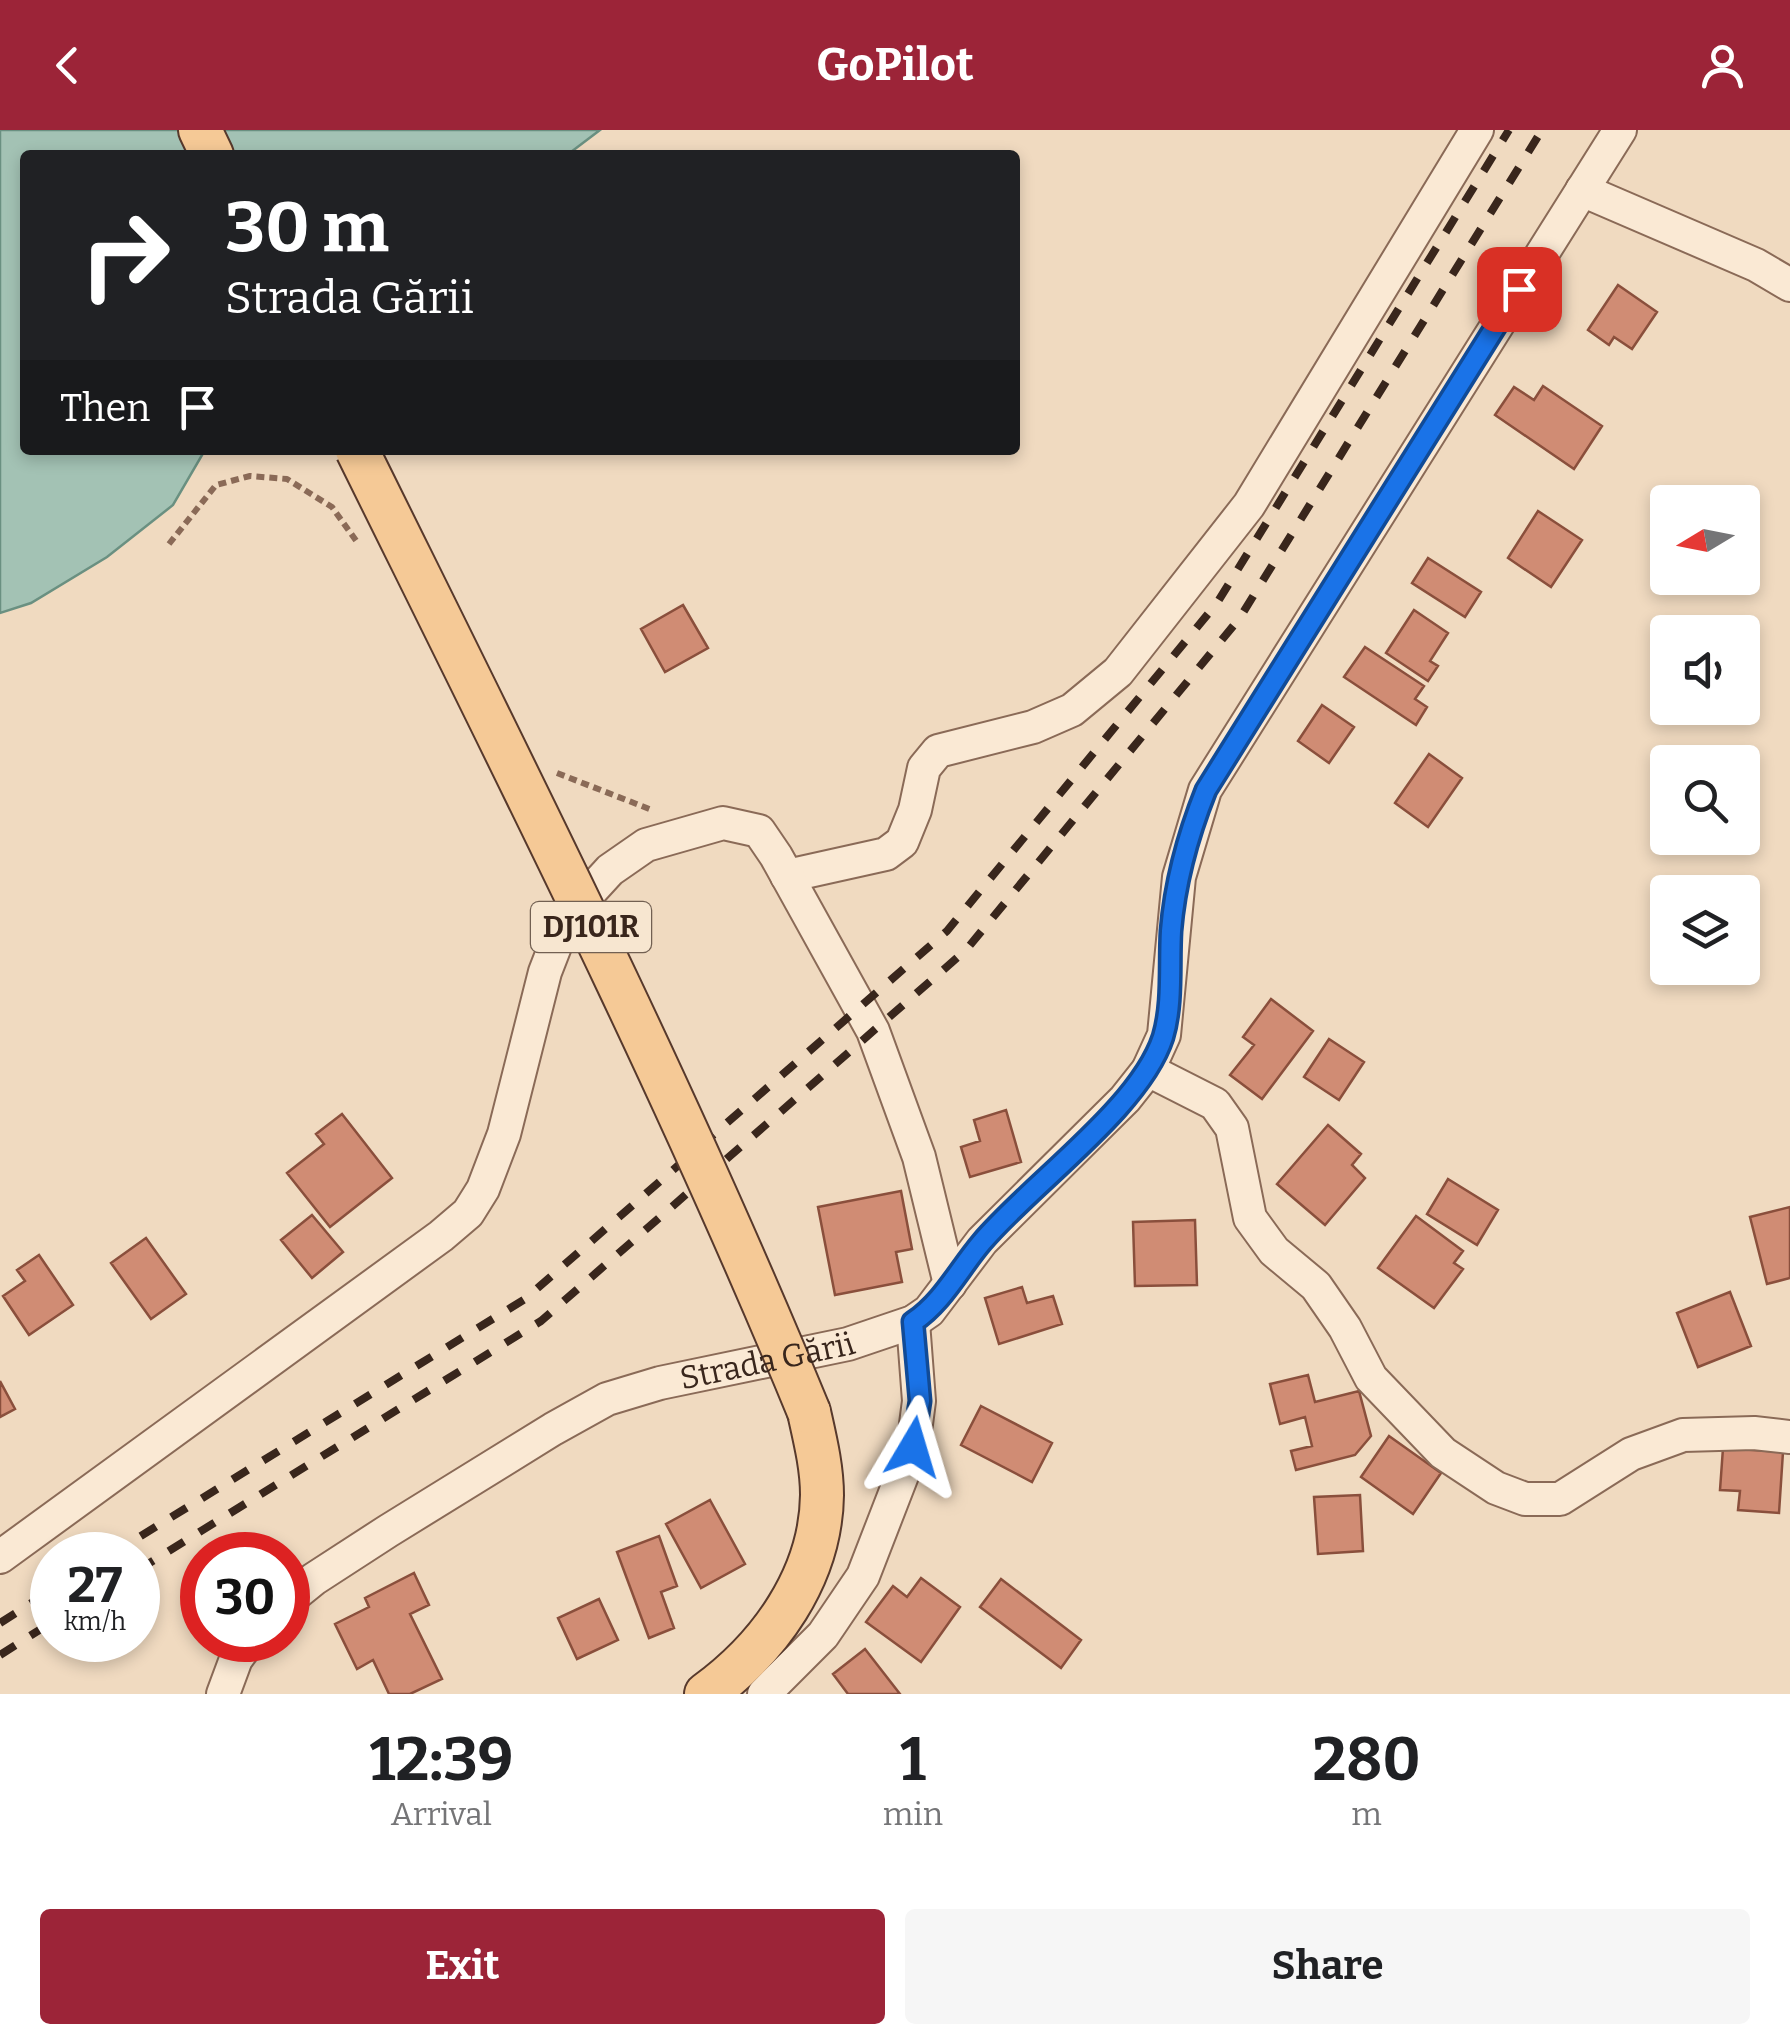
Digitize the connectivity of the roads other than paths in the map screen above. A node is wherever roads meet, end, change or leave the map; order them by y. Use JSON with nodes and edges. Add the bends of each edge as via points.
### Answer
{"nodes":[{"id":1,"x":1477,"y":130,"type":"edge"},
{"id":2,"x":1620,"y":130,"type":"edge"},
{"id":3,"x":1582,"y":190,"type":"junction"},
{"id":4,"x":1790,"y":285,"type":"edge"},
{"id":5,"x":359,"y":455,"type":"edge"},
{"id":6,"x":787,"y":876,"type":"junction"},
{"id":7,"x":1148,"y":1070,"type":"junction"},
{"id":8,"x":950,"y":1284,"type":"junction"},
{"id":9,"x":913,"y":1322,"type":"junction"},
{"id":10,"x":1790,"y":1436,"type":"edge"},
{"id":11,"x":0,"y":1558,"type":"edge"},
{"id":12,"x":310,"y":1582,"type":"edge"},
{"id":13,"x":235,"y":1662,"type":"edge"},
{"id":14,"x":223,"y":1694,"type":"edge"},
{"id":15,"x":706,"y":1694,"type":"edge"},
{"id":16,"x":764,"y":1694,"type":"edge"}],
"edges":[{"from":1,"to":6,"type":"street","via":[[1249,504],[1118,672],[1072,710],[1033,728],[938,751],[924,768],[902,842],[886,854]]},
{"from":2,"to":3,"type":"street","name":"Strada Gării"},
{"from":3,"to":4,"type":"street"},
{"from":3,"to":7,"type":"street","name":"Strada Gării","via":[[1206,790],[1179,877],[1164,1035]]},
{"from":5,"to":15,"type":"main road","number":"DJ101R","bridge":true,"via":[[656,1062],[809,1412],[822,1496],[810,1559],[759,1649]]},
{"from":6,"to":8,"type":"street","via":[[878,1044],[920,1157]]},
{"from":6,"to":11,"type":"street","via":[[759,831],[723,823],[646,845],[610,870],[566,918],[545,972],[504,1134],[468,1213]]},
{"from":7,"to":8,"type":"street","name":"Strada Gării","via":[[982,1241]]},
{"from":7,"to":10,"type":"street","via":[[1215,1104],[1232,1128],[1250,1218],[1274,1251],[1316,1286],[1371,1378],[1443,1453],[1496,1488],[1524,1500],[1560,1499],[1631,1454],[1682,1435]]},
{"from":8,"to":9,"type":"street","name":"Strada Gării"},
{"from":9,"to":12,"type":"street","name":"Strada Gării","via":[[848,1344],[607,1399]]},
{"from":9,"to":16,"type":"street","via":[[920,1401],[913,1447],[862,1576],[823,1635]]},
{"from":13,"to":14,"type":"street"}]}
